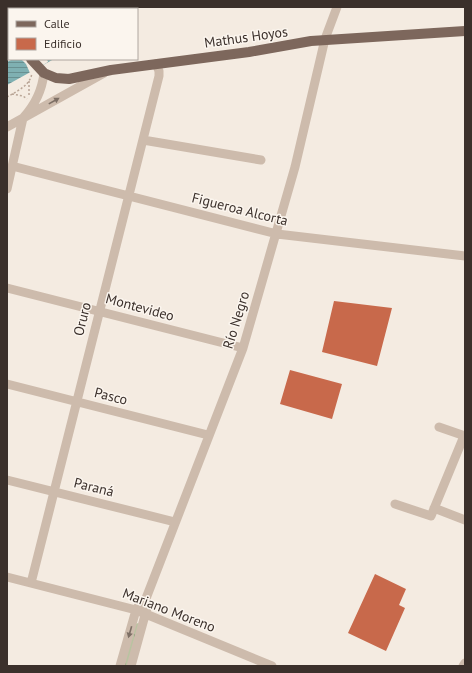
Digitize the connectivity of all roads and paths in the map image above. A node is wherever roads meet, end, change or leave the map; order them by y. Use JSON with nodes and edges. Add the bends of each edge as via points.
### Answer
{"nodes":[{"id":1,"x":337,"y":7,"type":"edge"},
{"id":2,"x":465,"y":31,"type":"edge"},
{"id":3,"x":325,"y":39,"type":"junction"},
{"id":4,"x":156,"y":64,"type":"junction"},
{"id":5,"x":36,"y":66,"type":"edge"},
{"id":6,"x":107,"y":71,"type":"junction"},
{"id":7,"x":12,"y":94,"type":"junction"},
{"id":8,"x":7,"y":97,"type":"edge"},
{"id":9,"x":29,"y":100,"type":"dead end"},
{"id":10,"x":23,"y":118,"type":"junction"},
{"id":11,"x":7,"y":127,"type":"edge"},
{"id":12,"x":143,"y":140,"type":"junction"},
{"id":13,"x":261,"y":160,"type":"dead end"},
{"id":14,"x":12,"y":166,"type":"junction"},
{"id":15,"x":7,"y":188,"type":"edge"},
{"id":16,"x":128,"y":195,"type":"junction"},
{"id":17,"x":276,"y":234,"type":"junction"},
{"id":18,"x":465,"y":256,"type":"edge"},
{"id":19,"x":7,"y":288,"type":"edge"},
{"id":20,"x":99,"y":310,"type":"junction"},
{"id":21,"x":243,"y":348,"type":"junction"},
{"id":22,"x":7,"y":384,"type":"edge"},
{"id":23,"x":76,"y":401,"type":"junction"},
{"id":24,"x":438,"y":427,"type":"dead end"},
{"id":25,"x":208,"y":435,"type":"junction"},
{"id":26,"x":464,"y":436,"type":"edge"},
{"id":27,"x":7,"y":480,"type":"edge"},
{"id":28,"x":53,"y":491,"type":"junction"},
{"id":29,"x":395,"y":504,"type":"dead end"},
{"id":30,"x":434,"y":508,"type":"junction"},
{"id":31,"x":465,"y":520,"type":"edge"},
{"id":32,"x":175,"y":522,"type":"junction"},
{"id":33,"x":7,"y":577,"type":"edge"},
{"id":34,"x":31,"y":582,"type":"junction"},
{"id":35,"x":145,"y":601,"type":"junction"},
{"id":36,"x":136,"y":610,"type":"junction"},
{"id":37,"x":146,"y":614,"type":"junction"},
{"id":38,"x":465,"y":663,"type":"edge"},
{"id":39,"x":120,"y":666,"type":"edge"},
{"id":40,"x":131,"y":666,"type":"edge"},
{"id":41,"x":272,"y":666,"type":"edge"},
{"id":42,"x":463,"y":666,"type":"edge"}],
"edges":[{"from":1,"to":3,"type":"street","name":"Río Negro"},
{"from":2,"to":3,"type":"main road","name":"Mathus Hoyos"},
{"from":3,"to":4,"type":"main road","name":"Mathus Hoyos"},
{"from":3,"to":17,"type":"street","name":"Río Negro","via":[[295,167]]},
{"from":4,"to":6,"type":"main road","name":"Mathus Hoyos"},
{"from":4,"to":12,"type":"street","name":"Oruro","via":[[159,76]]},
{"from":5,"to":6,"type":"main road","name":"Mathus Hoyos","via":[[56,78],[69,79]]},
{"from":5,"to":7,"type":"path","via":[[29,81]]},
{"from":5,"to":10,"type":"street","via":[[39,96]]},
{"from":10,"to":6,"type":"street","one_way":true},
{"from":7,"to":8,"type":"path"},
{"from":7,"to":9,"type":"path"},
{"from":10,"to":11,"type":"street"},
{"from":10,"to":14,"type":"street"},
{"from":12,"to":13,"type":"street"},
{"from":12,"to":16,"type":"street","name":"Oruro"},
{"from":14,"to":15,"type":"street"},
{"from":14,"to":16,"type":"street","name":"Figueroa Alcorta"},
{"from":16,"to":17,"type":"street","name":"Figueroa Alcorta"},
{"from":16,"to":20,"type":"street","name":"Oruro"},
{"from":17,"to":18,"type":"street","name":"Figueroa Alcorta"},
{"from":17,"to":21,"type":"street","name":"Río Negro"},
{"from":19,"to":20,"type":"street","name":"Montevideo"},
{"from":20,"to":21,"type":"street","name":"Montevideo"},
{"from":20,"to":23,"type":"street","name":"Oruro"},
{"from":21,"to":25,"type":"street","name":"Río Negro"},
{"from":22,"to":23,"type":"street","name":"Pasco"},
{"from":23,"to":25,"type":"street","name":"Pasco"},
{"from":23,"to":28,"type":"street","name":"Oruro"},
{"from":24,"to":26,"type":"street"},
{"from":25,"to":32,"type":"street","name":"Río Negro"},
{"from":26,"to":30,"type":"street"},
{"from":27,"to":28,"type":"street","name":"Paraná"},
{"from":28,"to":32,"type":"street","name":"Paraná"},
{"from":28,"to":34,"type":"street","name":"Oruro"},
{"from":29,"to":30,"type":"street","via":[[431,516]]},
{"from":30,"to":31,"type":"street"},
{"from":32,"to":35,"type":"street","name":"Río Negro"},
{"from":33,"to":34,"type":"street","name":"Mariano Moreno"},
{"from":34,"to":36,"type":"street","name":"Mariano Moreno"},
{"from":35,"to":36,"type":"street","name":"Río Negro"},
{"from":35,"to":37,"type":"street","name":"Río Negro"},
{"from":36,"to":37,"type":"street","name":"Mariano Moreno"},
{"from":36,"to":39,"type":"street","name":"Río Negro","one_way":true},
{"from":37,"to":40,"type":"street","name":"Río Negro"},
{"from":37,"to":41,"type":"street","name":"Mariano Moreno"},
{"from":38,"to":42,"type":"street"}]}
